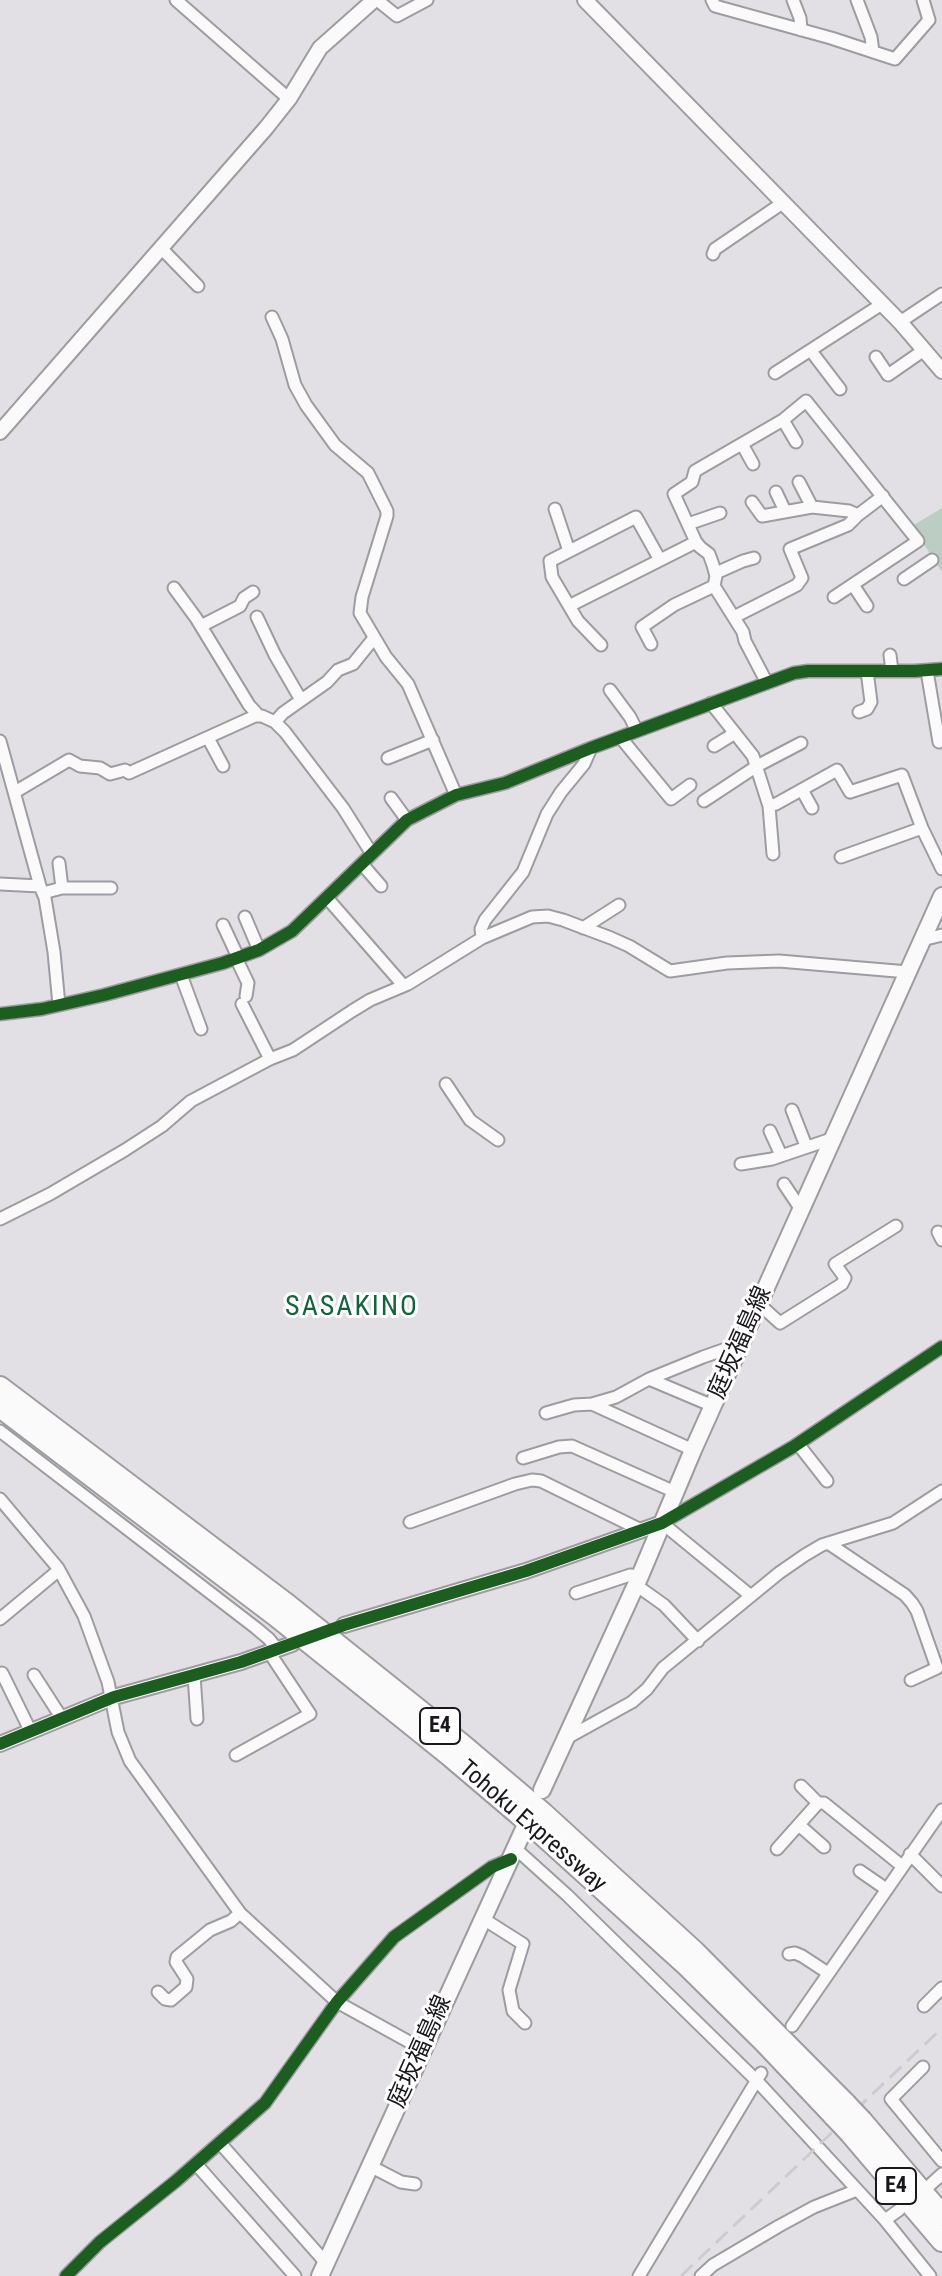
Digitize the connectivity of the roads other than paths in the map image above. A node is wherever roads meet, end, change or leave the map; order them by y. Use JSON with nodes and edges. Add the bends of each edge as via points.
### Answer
{"nodes":[{"id":1,"x":176,"y":0,"type":"edge"},
{"id":2,"x":376,"y":0,"type":"edge"},
{"id":3,"x":427,"y":0,"type":"edge"},
{"id":4,"x":585,"y":0,"type":"edge"},
{"id":5,"x":712,"y":0,"type":"edge"},
{"id":6,"x":793,"y":0,"type":"edge"},
{"id":7,"x":857,"y":0,"type":"edge"},
{"id":8,"x":923,"y":0,"type":"edge"},
{"id":9,"x":801,"y":30,"type":"junction"},
{"id":10,"x":873,"y":52,"type":"junction"},
{"id":11,"x":289,"y":99,"type":"junction"},
{"id":12,"x":784,"y":202,"type":"junction"},
{"id":13,"x":161,"y":248,"type":"junction"},
{"id":14,"x":713,"y":254,"type":"dead end"},
{"id":15,"x":198,"y":286,"type":"dead end"},
{"id":16,"x":942,"y":294,"type":"edge"},
{"id":17,"x":882,"y":304,"type":"junction"},
{"id":18,"x":272,"y":317,"type":"dead end"},
{"id":19,"x":900,"y":322,"type":"junction"},
{"id":20,"x":924,"y":350,"type":"junction"},
{"id":21,"x":811,"y":351,"type":"junction"},
{"id":22,"x":876,"y":357,"type":"dead end"},
{"id":23,"x":942,"y":371,"type":"edge"},
{"id":24,"x":775,"y":373,"type":"dead end"},
{"id":25,"x":840,"y":389,"type":"dead end"},
{"id":26,"x":783,"y":420,"type":"junction"},
{"id":27,"x":0,"y":432,"type":"edge"},
{"id":28,"x":796,"y":442,"type":"dead end"},
{"id":29,"x":742,"y":444,"type":"junction"},
{"id":30,"x":753,"y":464,"type":"dead end"},
{"id":31,"x":799,"y":482,"type":"dead end"},
{"id":32,"x":776,"y":492,"type":"dead end"},
{"id":33,"x":883,"y":496,"type":"junction"},
{"id":34,"x":752,"y":502,"type":"dead end"},
{"id":35,"x":812,"y":507,"type":"junction"},
{"id":36,"x":555,"y":509,"type":"dead end"},
{"id":37,"x":785,"y":511,"type":"junction"},
{"id":38,"x":720,"y":513,"type":"dead end"},
{"id":39,"x":858,"y":515,"type":"junction"},
{"id":40,"x":688,"y":524,"type":"junction"},
{"id":41,"x":696,"y":542,"type":"junction"},
{"id":42,"x":569,"y":551,"type":"junction"},
{"id":43,"x":754,"y":558,"type":"dead end"},
{"id":44,"x":660,"y":560,"type":"junction"},
{"id":45,"x":932,"y":560,"type":"dead end"},
{"id":46,"x":715,"y":579,"type":"junction"},
{"id":47,"x":904,"y":579,"type":"dead end"},
{"id":48,"x":853,"y":585,"type":"junction"},
{"id":49,"x":174,"y":588,"type":"dead end"},
{"id":50,"x":253,"y":592,"type":"dead end"},
{"id":51,"x":834,"y":597,"type":"dead end"},
{"id":52,"x":571,"y":605,"type":"junction"},
{"id":53,"x":867,"y":606,"type":"dead end"},
{"id":54,"x":257,"y":617,"type":"dead end"},
{"id":55,"x":734,"y":617,"type":"junction"},
{"id":56,"x":201,"y":626,"type":"junction"},
{"id":57,"x":374,"y":638,"type":"junction"},
{"id":58,"x":651,"y":644,"type":"dead end"},
{"id":59,"x":601,"y":645,"type":"dead end"},
{"id":60,"x":890,"y":655,"type":"dead end"},
{"id":61,"x":942,"y":669,"type":"edge"},
{"id":62,"x":867,"y":671,"type":"junction"},
{"id":63,"x":892,"y":671,"type":"junction"},
{"id":64,"x":927,"y":671,"type":"junction"},
{"id":65,"x":767,"y":683,"type":"junction"},
{"id":66,"x":610,"y":690,"type":"dead end"},
{"id":67,"x":301,"y":700,"type":"junction"},
{"id":68,"x":711,"y":703,"type":"junction"},
{"id":69,"x":859,"y":712,"type":"dead end"},
{"id":70,"x":259,"y":716,"type":"junction"},
{"id":71,"x":938,"y":716,"type":"edge"},
{"id":72,"x":275,"y":722,"type":"junction"},
{"id":73,"x":637,"y":731,"type":"junction"},
{"id":74,"x":735,"y":733,"type":"junction"},
{"id":75,"x":208,"y":738,"type":"junction"},
{"id":76,"x":621,"y":738,"type":"junction"},
{"id":77,"x":433,"y":740,"type":"junction"},
{"id":78,"x":0,"y":741,"type":"edge"},
{"id":79,"x":939,"y":742,"type":"dead end"},
{"id":80,"x":801,"y":743,"type":"dead end"},
{"id":81,"x":714,"y":746,"type":"dead end"},
{"id":82,"x":591,"y":748,"type":"junction"},
{"id":83,"x":388,"y":758,"type":"dead end"},
{"id":84,"x":223,"y":766,"type":"dead end"},
{"id":85,"x":757,"y":766,"type":"junction"},
{"id":86,"x":690,"y":785,"type":"dead end"},
{"id":87,"x":802,"y":790,"type":"junction"},
{"id":88,"x":15,"y":792,"type":"junction"},
{"id":89,"x":456,"y":795,"type":"junction"},
{"id":90,"x":391,"y":798,"type":"dead end"},
{"id":91,"x":704,"y":801,"type":"dead end"},
{"id":92,"x":769,"y":806,"type":"junction"},
{"id":93,"x":812,"y":808,"type":"dead end"},
{"id":94,"x":407,"y":820,"type":"junction"},
{"id":95,"x":922,"y":828,"type":"junction"},
{"id":96,"x":372,"y":854,"type":"junction"},
{"id":97,"x":773,"y":854,"type":"dead end"},
{"id":98,"x":841,"y":857,"type":"dead end"},
{"id":99,"x":59,"y":863,"type":"dead end"},
{"id":100,"x":362,"y":864,"type":"junction"},
{"id":101,"x":942,"y":869,"type":"edge"},
{"id":102,"x":0,"y":884,"type":"edge"},
{"id":103,"x":381,"y":886,"type":"dead end"},
{"id":104,"x":62,"y":888,"type":"junction"},
{"id":105,"x":111,"y":888,"type":"dead end"},
{"id":106,"x":41,"y":889,"type":"junction"},
{"id":107,"x":942,"y":896,"type":"edge"},
{"id":108,"x":328,"y":899,"type":"junction"},
{"id":109,"x":619,"y":905,"type":"dead end"},
{"id":110,"x":245,"y":917,"type":"dead end"},
{"id":111,"x":223,"y":925,"type":"dead end"},
{"id":112,"x":583,"y":928,"type":"junction"},
{"id":113,"x":942,"y":935,"type":"edge"},
{"id":114,"x":923,"y":937,"type":"junction"},
{"id":115,"x":482,"y":938,"type":"junction"},
{"id":116,"x":259,"y":950,"type":"junction"},
{"id":117,"x":237,"y":958,"type":"junction"},
{"id":118,"x":908,"y":972,"type":"junction"},
{"id":119,"x":181,"y":975,"type":"junction"},
{"id":120,"x":403,"y":985,"type":"junction"},
{"id":121,"x":59,"y":1005,"type":"junction"},
{"id":122,"x":0,"y":1014,"type":"edge"},
{"id":123,"x":201,"y":1029,"type":"dead end"},
{"id":124,"x":270,"y":1059,"type":"junction"},
{"id":125,"x":446,"y":1084,"type":"dead end"},
{"id":126,"x":792,"y":1110,"type":"dead end"},
{"id":127,"x":770,"y":1131,"type":"dead end"},
{"id":128,"x":834,"y":1138,"type":"junction"},
{"id":129,"x":498,"y":1140,"type":"dead end"},
{"id":130,"x":806,"y":1146,"type":"junction"},
{"id":131,"x":781,"y":1155,"type":"junction"},
{"id":132,"x":741,"y":1164,"type":"dead end"},
{"id":133,"x":784,"y":1184,"type":"dead end"},
{"id":134,"x":803,"y":1207,"type":"junction"},
{"id":135,"x":0,"y":1219,"type":"edge"},
{"id":136,"x":896,"y":1226,"type":"dead end"},
{"id":137,"x":759,"y":1304,"type":"junction"},
{"id":138,"x":740,"y":1344,"type":"junction"},
{"id":139,"x":942,"y":1347,"type":"edge"},
{"id":140,"x":649,"y":1379,"type":"junction"},
{"id":141,"x":0,"y":1387,"type":"edge"},
{"id":142,"x":592,"y":1404,"type":"junction"},
{"id":143,"x":713,"y":1406,"type":"junction"},
{"id":144,"x":0,"y":1407,"type":"edge"},
{"id":145,"x":546,"y":1413,"type":"dead end"},
{"id":146,"x":0,"y":1431,"type":"edge"},
{"id":147,"x":798,"y":1444,"type":"junction"},
{"id":148,"x":693,"y":1450,"type":"junction"},
{"id":149,"x":523,"y":1458,"type":"dead end"},
{"id":150,"x":827,"y":1481,"type":"dead end"},
{"id":151,"x":942,"y":1491,"type":"edge"},
{"id":152,"x":675,"y":1492,"type":"junction"},
{"id":153,"x":0,"y":1499,"type":"edge"},
{"id":154,"x":410,"y":1522,"type":"dead end"},
{"id":155,"x":662,"y":1523,"type":"junction"},
{"id":156,"x":641,"y":1530,"type":"junction"},
{"id":157,"x":828,"y":1543,"type":"junction"},
{"id":158,"x":59,"y":1570,"type":"junction"},
{"id":159,"x":638,"y":1580,"type":"junction"},
{"id":160,"x":576,"y":1593,"type":"dead end"},
{"id":161,"x":751,"y":1596,"type":"junction"},
{"id":162,"x":0,"y":1619,"type":"edge"},
{"id":163,"x":344,"y":1625,"type":"dead end"},
{"id":164,"x":698,"y":1641,"type":"junction"},
{"id":165,"x":292,"y":1644,"type":"dead end"},
{"id":166,"x":273,"y":1651,"type":"junction"},
{"id":167,"x":2,"y":1673,"type":"edge"},
{"id":168,"x":34,"y":1675,"type":"dead end"},
{"id":169,"x":194,"y":1675,"type":"junction"},
{"id":170,"x":911,"y":1680,"type":"dead end"},
{"id":171,"x":110,"y":1698,"type":"junction"},
{"id":172,"x":61,"y":1717,"type":"junction"},
{"id":173,"x":197,"y":1719,"type":"dead end"},
{"id":174,"x":30,"y":1730,"type":"junction"},
{"id":175,"x":565,"y":1739,"type":"junction"},
{"id":176,"x":0,"y":1744,"type":"edge"},
{"id":177,"x":236,"y":1755,"type":"dead end"},
{"id":178,"x":801,"y":1786,"type":"dead end"},
{"id":179,"x":542,"y":1790,"type":"dead end"},
{"id":180,"x":818,"y":1803,"type":"junction"},
{"id":181,"x":942,"y":1810,"type":"edge"},
{"id":182,"x":799,"y":1825,"type":"junction"},
{"id":183,"x":524,"y":1829,"type":"dead end"},
{"id":184,"x":824,"y":1847,"type":"dead end"},
{"id":185,"x":777,"y":1849,"type":"dead end"},
{"id":186,"x":513,"y":1854,"type":"junction"},
{"id":187,"x":910,"y":1854,"type":"junction"},
{"id":188,"x":902,"y":1866,"type":"junction"},
{"id":189,"x":860,"y":1871,"type":"dead end"},
{"id":190,"x":942,"y":1886,"type":"edge"},
{"id":191,"x":886,"y":1889,"type":"junction"},
{"id":192,"x":240,"y":1913,"type":"junction"},
{"id":193,"x":482,"y":1918,"type":"junction"},
{"id":194,"x":789,"y":1954,"type":"dead end"},
{"id":195,"x":828,"y":1973,"type":"junction"},
{"id":196,"x":942,"y":1988,"type":"edge"},
{"id":197,"x":158,"y":1992,"type":"dead end"},
{"id":198,"x":337,"y":2002,"type":"junction"},
{"id":199,"x":924,"y":2006,"type":"dead end"},
{"id":200,"x":525,"y":2023,"type":"dead end"},
{"id":201,"x":792,"y":2026,"type":"dead end"},
{"id":202,"x":422,"y":2049,"type":"junction"},
{"id":203,"x":923,"y":2067,"type":"dead end"},
{"id":204,"x":759,"y":2077,"type":"junction"},
{"id":205,"x":840,"y":2110,"type":"junction"},
{"id":206,"x":856,"y":2127,"type":"junction"},
{"id":207,"x":220,"y":2143,"type":"junction"},
{"id":208,"x":942,"y":2161,"type":"edge"},
{"id":209,"x":196,"y":2164,"type":"junction"},
{"id":210,"x":370,"y":2166,"type":"junction"},
{"id":211,"x":942,"y":2174,"type":"edge"},
{"id":212,"x":415,"y":2184,"type":"dead end"},
{"id":213,"x":930,"y":2185,"type":"dead end"},
{"id":214,"x":857,"y":2190,"type":"junction"},
{"id":215,"x":899,"y":2210,"type":"dead end"},
{"id":216,"x":942,"y":2215,"type":"edge"},
{"id":217,"x":885,"y":2220,"type":"junction"},
{"id":218,"x":942,"y":2241,"type":"edge"},
{"id":219,"x":323,"y":2270,"type":"edge"},
{"id":220,"x":66,"y":2276,"type":"edge"},
{"id":221,"x":295,"y":2276,"type":"edge"},
{"id":222,"x":639,"y":2276,"type":"edge"},
{"id":223,"x":701,"y":2276,"type":"edge"},
{"id":224,"x":930,"y":2276,"type":"edge"}],
"edges":[{"from":1,"to":11,"type":"street"},
{"from":2,"to":3,"type":"street","via":[[397,16]]},
{"from":2,"to":11,"type":"street","via":[[320,48]]},
{"from":4,"to":12,"type":"street"},
{"from":5,"to":9,"type":"street","via":[[715,6]]},
{"from":6,"to":9,"type":"street"},
{"from":7,"to":10,"type":"street"},
{"from":8,"to":10,"type":"street","via":[[929,20],[895,59]]},
{"from":9,"to":10,"type":"street"},
{"from":11,"to":13,"type":"street"},
{"from":12,"to":14,"type":"street"},
{"from":12,"to":17,"type":"street"},
{"from":13,"to":15,"type":"street"},
{"from":13,"to":27,"type":"street"},
{"from":16,"to":19,"type":"street"},
{"from":17,"to":19,"type":"street"},
{"from":17,"to":21,"type":"street"},
{"from":18,"to":57,"type":"street","via":[[295,385],[314,418],[368,473],[387,511],[360,608]]},
{"from":19,"to":20,"type":"street"},
{"from":20,"to":22,"type":"street","via":[[888,375]]},
{"from":20,"to":23,"type":"street"},
{"from":21,"to":24,"type":"street"},
{"from":21,"to":25,"type":"street"},
{"from":26,"to":28,"type":"street"},
{"from":26,"to":29,"type":"street"},
{"from":26,"to":33,"type":"street","via":[[806,401]]},
{"from":29,"to":30,"type":"street"},
{"from":29,"to":40,"type":"street","via":[[695,471],[692,482],[674,494]]},
{"from":31,"to":35,"type":"street"},
{"from":32,"to":37,"type":"street"},
{"from":33,"to":39,"type":"street"},
{"from":33,"to":48,"type":"street","via":[[918,541]]},
{"from":34,"to":37,"type":"street","via":[[762,516]]},
{"from":35,"to":37,"type":"street"},
{"from":35,"to":39,"type":"street"},
{"from":36,"to":42,"type":"street"},
{"from":38,"to":40,"type":"street"},
{"from":39,"to":55,"type":"street","via":[[848,525],[790,549],[802,578],[797,585]]},
{"from":40,"to":41,"type":"street"},
{"from":41,"to":44,"type":"street"},
{"from":41,"to":46,"type":"street","via":[[709,554]]},
{"from":42,"to":44,"type":"street","via":[[636,517]]},
{"from":42,"to":52,"type":"street","via":[[550,561],[552,577]]},
{"from":43,"to":46,"type":"street"},
{"from":44,"to":52,"type":"street"},
{"from":45,"to":47,"type":"street"},
{"from":46,"to":55,"type":"street"},
{"from":46,"to":58,"type":"street","via":[[642,627]]},
{"from":48,"to":51,"type":"street"},
{"from":48,"to":53,"type":"street"},
{"from":49,"to":56,"type":"street"},
{"from":50,"to":56,"type":"street","via":[[240,606]]},
{"from":52,"to":59,"type":"street"},
{"from":54,"to":67,"type":"street"},
{"from":55,"to":65,"type":"street"},
{"from":56,"to":70,"type":"street"},
{"from":57,"to":67,"type":"street","via":[[353,664]]},
{"from":57,"to":77,"type":"street","via":[[408,684]]},
{"from":60,"to":63,"type":"street"},
{"from":61,"to":64,"type":"street"},
{"from":62,"to":63,"type":"street"},
{"from":62,"to":65,"type":"street","via":[[808,671]]},
{"from":62,"to":69,"type":"street","via":[[871,702]]},
{"from":63,"to":64,"type":"street"},
{"from":64,"to":71,"type":"street"},
{"from":65,"to":68,"type":"street"},
{"from":66,"to":73,"type":"street"},
{"from":67,"to":72,"type":"street"},
{"from":68,"to":73,"type":"street"},
{"from":68,"to":74,"type":"street"},
{"from":70,"to":72,"type":"street"},
{"from":70,"to":75,"type":"street"},
{"from":71,"to":79,"type":"street"},
{"from":72,"to":96,"type":"street"},
{"from":73,"to":76,"type":"street"},
{"from":74,"to":81,"type":"street"},
{"from":74,"to":85,"type":"street"},
{"from":75,"to":84,"type":"street"},
{"from":75,"to":88,"type":"street","via":[[129,773],[110,774],[69,760]]},
{"from":76,"to":82,"type":"street"},
{"from":76,"to":86,"type":"street","via":[[671,799]]},
{"from":77,"to":83,"type":"street"},
{"from":77,"to":89,"type":"street"},
{"from":78,"to":88,"type":"street"},
{"from":80,"to":85,"type":"street"},
{"from":82,"to":89,"type":"street","via":[[505,783]]},
{"from":82,"to":115,"type":"street","via":[[547,814],[523,872],[485,920]]},
{"from":85,"to":91,"type":"street"},
{"from":85,"to":92,"type":"street"},
{"from":87,"to":92,"type":"street"},
{"from":87,"to":93,"type":"street"},
{"from":87,"to":95,"type":"street","via":[[837,770],[850,792],[902,775]]},
{"from":88,"to":106,"type":"street"},
{"from":89,"to":94,"type":"street"},
{"from":90,"to":94,"type":"street"},
{"from":92,"to":97,"type":"street"},
{"from":94,"to":96,"type":"street"},
{"from":95,"to":98,"type":"street"},
{"from":95,"to":101,"type":"street"},
{"from":96,"to":100,"type":"street"},
{"from":99,"to":104,"type":"street"},
{"from":100,"to":103,"type":"street"},
{"from":100,"to":108,"type":"street"},
{"from":102,"to":106,"type":"street"},
{"from":104,"to":105,"type":"street"},
{"from":104,"to":106,"type":"street"},
{"from":106,"to":121,"type":"street"},
{"from":107,"to":114,"type":"main road","name":"庭坂福島線"},
{"from":108,"to":116,"type":"street","via":[[292,931]]},
{"from":108,"to":120,"type":"street"},
{"from":109,"to":112,"type":"street"},
{"from":110,"to":116,"type":"street"},
{"from":111,"to":117,"type":"street"},
{"from":112,"to":115,"type":"street","via":[[541,916]]},
{"from":112,"to":118,"type":"street","via":[[629,946],[670,971],[779,961]]},
{"from":113,"to":114,"type":"street"},
{"from":114,"to":118,"type":"main road","name":"庭坂福島線"},
{"from":115,"to":120,"type":"street"},
{"from":116,"to":117,"type":"street"},
{"from":117,"to":119,"type":"street"},
{"from":117,"to":124,"type":"street","via":[[248,983],[244,1000]]},
{"from":118,"to":128,"type":"main road","name":"庭坂福島線"},
{"from":119,"to":121,"type":"street"},
{"from":119,"to":123,"type":"street"},
{"from":120,"to":124,"type":"street"},
{"from":121,"to":122,"type":"street"},
{"from":124,"to":135,"type":"street","via":[[191,1101],[162,1126],[77,1179]]},
{"from":125,"to":129,"type":"street","via":[[470,1120]]},
{"from":126,"to":130,"type":"street"},
{"from":127,"to":131,"type":"street"},
{"from":128,"to":130,"type":"street"},
{"from":128,"to":134,"type":"main road","name":"庭坂福島線"},
{"from":130,"to":131,"type":"street"},
{"from":131,"to":132,"type":"street"},
{"from":133,"to":134,"type":"street"},
{"from":134,"to":137,"type":"main road","name":"庭坂福島線"},
{"from":136,"to":137,"type":"street","via":[[835,1264],[845,1278],[842,1284],[780,1323]]},
{"from":137,"to":138,"type":"main road","name":"庭坂福島線"},
{"from":138,"to":140,"type":"street"},
{"from":138,"to":143,"type":"main road","name":"庭坂福島線"},
{"from":139,"to":147,"type":"street"},
{"from":140,"to":142,"type":"street"},
{"from":140,"to":143,"type":"street"},
{"from":141,"to":205,"type":"highway","name":"Tohoku Expressway","number":"E4","via":[[312,1624],[532,1803],[695,1952]]},
{"from":142,"to":145,"type":"street"},
{"from":142,"to":148,"type":"street"},
{"from":143,"to":148,"type":"main road","name":"庭坂福島線"},
{"from":144,"to":205,"type":"highway","name":"Tohoku Expressway","number":"E4","via":[[276,1616],[461,1765]]},
{"from":146,"to":166,"type":"street","via":[[256,1628]]},
{"from":147,"to":150,"type":"street"},
{"from":147,"to":155,"type":"street"},
{"from":148,"to":152,"type":"main road","name":"庭坂福島線"},
{"from":149,"to":152,"type":"street","via":[[572,1446]]},
{"from":151,"to":157,"type":"street","via":[[893,1523]]},
{"from":152,"to":155,"type":"main road","name":"庭坂福島線"},
{"from":153,"to":158,"type":"street"},
{"from":154,"to":156,"type":"street","via":[[532,1480]]},
{"from":155,"to":156,"type":"street"},
{"from":155,"to":159,"type":"main road","name":"庭坂福島線"},
{"from":155,"to":161,"type":"street"},
{"from":156,"to":163,"type":"street","via":[[526,1571]]},
{"from":157,"to":161,"type":"street"},
{"from":157,"to":170,"type":"street","via":[[912,1603],[937,1668]]},
{"from":158,"to":162,"type":"street"},
{"from":158,"to":171,"type":"street","via":[[84,1616]]},
{"from":159,"to":160,"type":"street","via":[[630,1575]]},
{"from":159,"to":164,"type":"street"},
{"from":159,"to":175,"type":"main road","name":"庭坂福島線"},
{"from":161,"to":164,"type":"street"},
{"from":164,"to":175,"type":"street","via":[[632,1702]]},
{"from":165,"to":166,"type":"street"},
{"from":166,"to":169,"type":"street"},
{"from":166,"to":177,"type":"street","via":[[310,1714]]},
{"from":167,"to":174,"type":"street"},
{"from":168,"to":172,"type":"street"},
{"from":169,"to":171,"type":"street"},
{"from":169,"to":173,"type":"street"},
{"from":171,"to":172,"type":"street"},
{"from":171,"to":192,"type":"street","via":[[130,1761]]},
{"from":172,"to":174,"type":"street"},
{"from":174,"to":176,"type":"street"},
{"from":175,"to":179,"type":"main road","name":"庭坂福島線"},
{"from":178,"to":180,"type":"street"},
{"from":180,"to":182,"type":"street"},
{"from":180,"to":188,"type":"street"},
{"from":181,"to":187,"type":"street"},
{"from":182,"to":184,"type":"street"},
{"from":182,"to":185,"type":"street"},
{"from":183,"to":186,"type":"main road","name":"庭坂福島線"},
{"from":186,"to":193,"type":"main road","name":"庭坂福島線"},
{"from":186,"to":198,"type":"street","via":[[394,1937]]},
{"from":186,"to":204,"type":"street","via":[[567,1895]]},
{"from":187,"to":188,"type":"street"},
{"from":187,"to":190,"type":"street"},
{"from":188,"to":191,"type":"street"},
{"from":189,"to":191,"type":"street"},
{"from":191,"to":195,"type":"street"},
{"from":192,"to":197,"type":"street","via":[[177,1957],[186,1987],[171,2000]]},
{"from":192,"to":198,"type":"street"},
{"from":193,"to":200,"type":"street","via":[[523,1944],[509,1990],[513,2011]]},
{"from":193,"to":202,"type":"main road","name":"庭坂福島線"},
{"from":194,"to":195,"type":"street"},
{"from":195,"to":201,"type":"street"},
{"from":196,"to":199,"type":"street"},
{"from":198,"to":202,"type":"street"},
{"from":198,"to":207,"type":"street","via":[[265,2103]]},
{"from":202,"to":210,"type":"main road","name":"庭坂福島線"},
{"from":203,"to":208,"type":"street","via":[[891,2099]]},
{"from":204,"to":214,"type":"street"},
{"from":204,"to":222,"type":"street"},
{"from":205,"to":206,"type":"highway","name":"Tohoku Expressway","number":"E4","bridge":true},
{"from":206,"to":216,"type":"highway","name":"Tohoku Expressway","number":"E4"},
{"from":206,"to":218,"type":"highway","name":"Tohoku Expressway","number":"E4"},
{"from":207,"to":209,"type":"street"},
{"from":207,"to":219,"type":"street"},
{"from":209,"to":220,"type":"street"},
{"from":209,"to":221,"type":"street"},
{"from":210,"to":212,"type":"street"},
{"from":210,"to":219,"type":"main road","name":"庭坂福島線"},
{"from":211,"to":213,"type":"street"},
{"from":214,"to":217,"type":"street"},
{"from":214,"to":223,"type":"street","via":[[779,2226]]},
{"from":215,"to":217,"type":"street"},
{"from":217,"to":224,"type":"street"}]}
